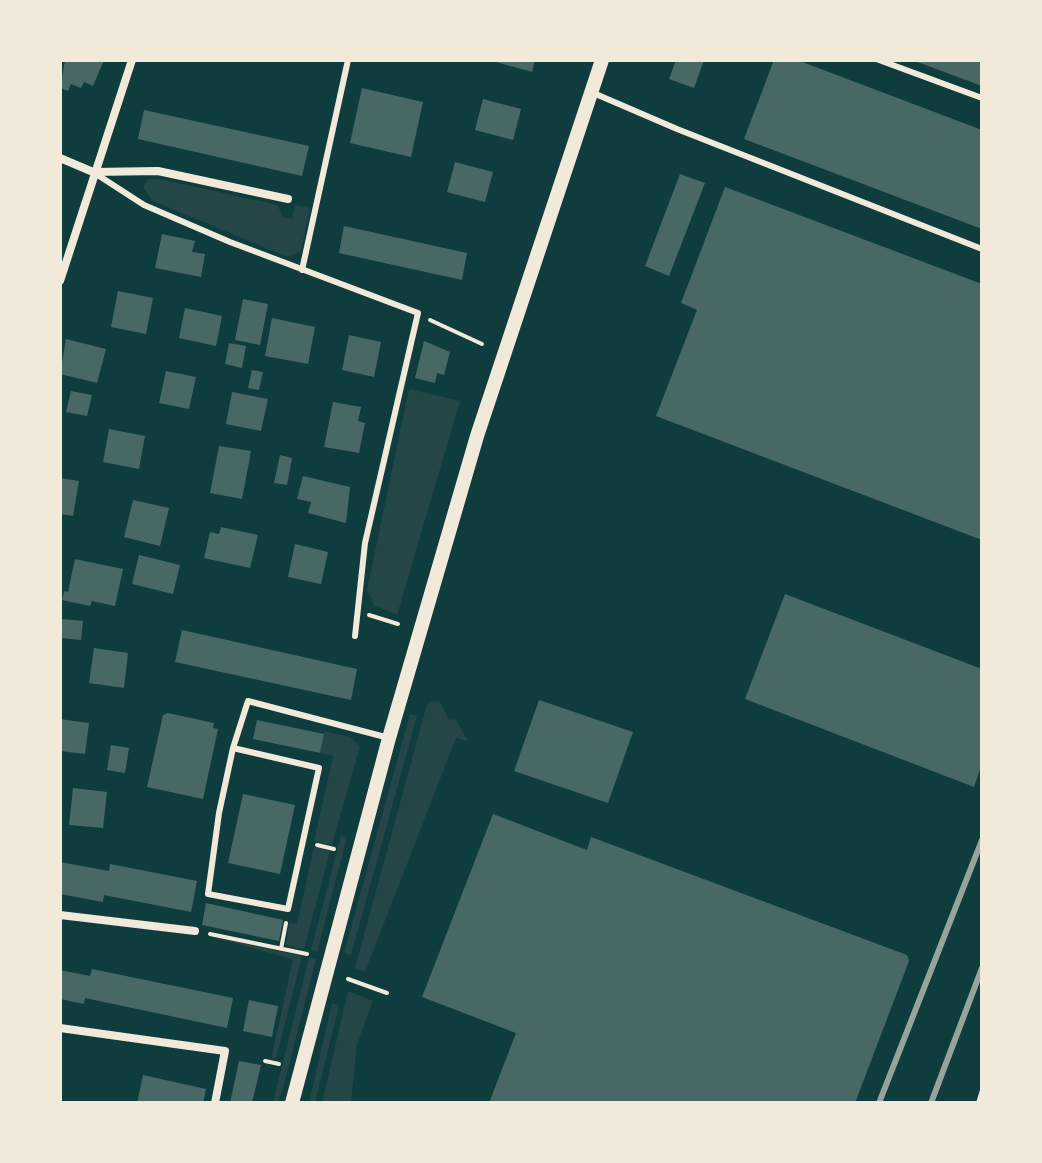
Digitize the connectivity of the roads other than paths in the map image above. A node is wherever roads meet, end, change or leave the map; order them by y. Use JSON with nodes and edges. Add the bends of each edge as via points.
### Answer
{"nodes":[{"id":1,"x":132,"y":60,"type":"edge"},
{"id":2,"x":348,"y":60,"type":"edge"},
{"id":3,"x":602,"y":60,"type":"edge"},
{"id":4,"x":879,"y":60,"type":"edge"},
{"id":5,"x":591,"y":92,"type":"junction"},
{"id":6,"x":982,"y":98,"type":"edge"},
{"id":7,"x":60,"y":158,"type":"edge"},
{"id":8,"x":93,"y":172,"type":"junction"},
{"id":9,"x":288,"y":199,"type":"dead end"},
{"id":10,"x":982,"y":249,"type":"edge"},
{"id":11,"x":302,"y":270,"type":"junction"},
{"id":12,"x":60,"y":281,"type":"edge"},
{"id":13,"x":355,"y":636,"type":"dead end"},
{"id":14,"x":389,"y":738,"type":"junction"},
{"id":15,"x":233,"y":748,"type":"junction"},
{"id":16,"x":60,"y":915,"type":"edge"},
{"id":17,"x":195,"y":931,"type":"road end"},
{"id":18,"x":60,"y":1028,"type":"edge"},
{"id":19,"x":215,"y":1103,"type":"edge"},
{"id":20,"x":292,"y":1103,"type":"edge"}],
"edges":[{"from":1,"to":8,"type":"street"},
{"from":2,"to":11,"type":"lane"},
{"from":3,"to":5,"type":"street"},
{"from":4,"to":6,"type":"lane"},
{"from":5,"to":10,"type":"lane"},
{"from":5,"to":14,"type":"street","via":[[505,348]]},
{"from":7,"to":8,"type":"street"},
{"from":8,"to":9,"type":"street","via":[[158,171]]},
{"from":8,"to":11,"type":"lane","via":[[144,205]]},
{"from":8,"to":12,"type":"street"},
{"from":11,"to":13,"type":"lane","via":[[418,313],[365,543]]},
{"from":14,"to":15,"type":"lane","via":[[248,701]]},
{"from":14,"to":20,"type":"street"},
{"from":15,"to":15,"type":"lane","via":[[208,894],[288,909],[319,768]]},
{"from":16,"to":17,"type":"street"},
{"from":18,"to":19,"type":"street","via":[[225,1051]]}]}
